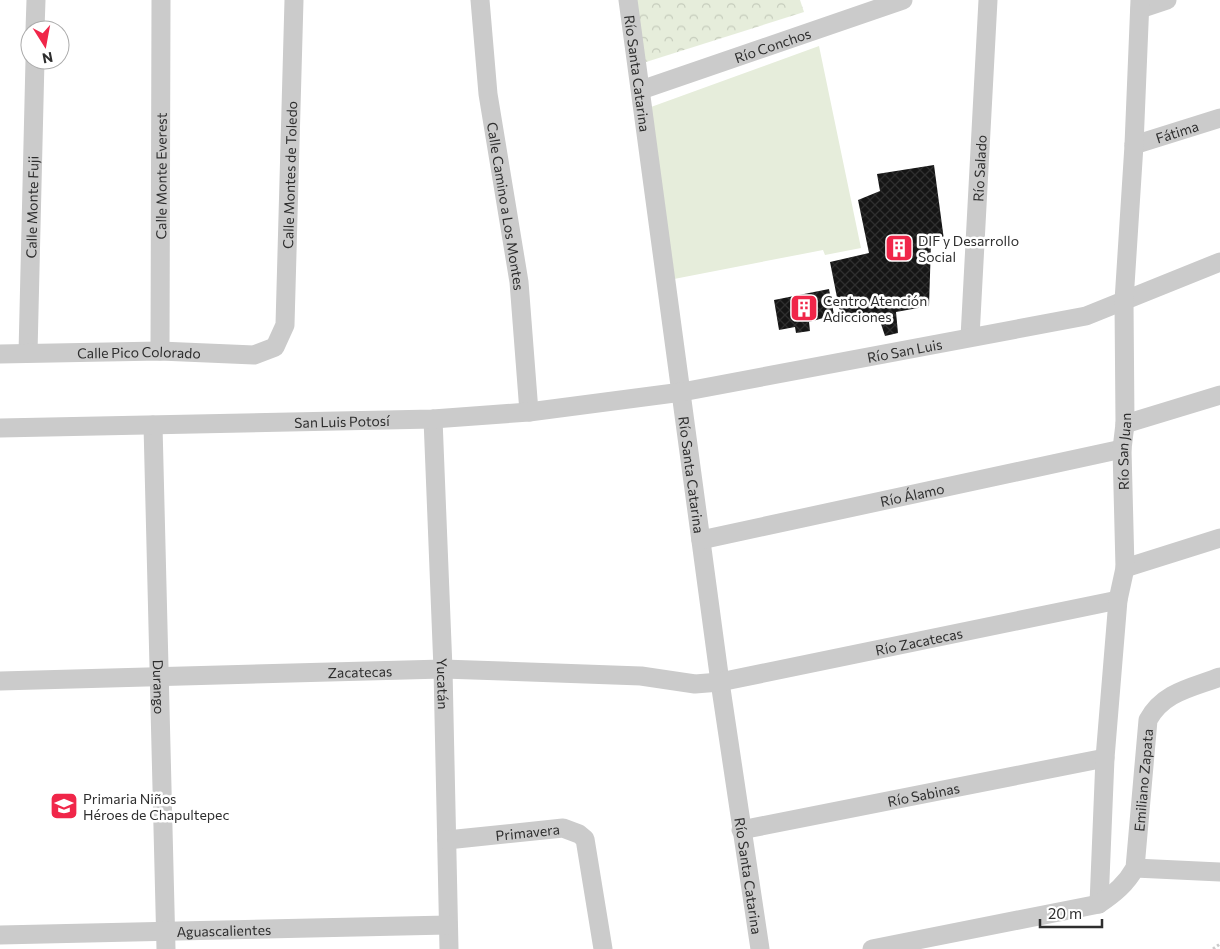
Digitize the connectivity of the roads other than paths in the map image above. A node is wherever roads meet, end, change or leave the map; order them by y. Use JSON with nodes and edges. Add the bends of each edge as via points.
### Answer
{"nodes":[{"id":1,"x":36,"y":0,"type":"edge"},
{"id":2,"x":161,"y":0,"type":"edge"},
{"id":3,"x":294,"y":0,"type":"edge"},
{"id":4,"x":480,"y":0,"type":"edge"},
{"id":5,"x":628,"y":0,"type":"edge"},
{"id":6,"x":902,"y":0,"type":"edge"},
{"id":7,"x":988,"y":0,"type":"edge"},
{"id":8,"x":1167,"y":0,"type":"edge"},
{"id":9,"x":1140,"y":4,"type":"edge"},
{"id":10,"x":36,"y":20,"type":"edge"},
{"id":11,"x":35,"y":70,"type":"edge"},
{"id":12,"x":641,"y":90,"type":"junction"},
{"id":13,"x":1220,"y":118,"type":"edge"},
{"id":14,"x":1134,"y":145,"type":"junction"},
{"id":15,"x":1220,"y":262,"type":"edge"},
{"id":16,"x":1124,"y":301,"type":"junction"},
{"id":17,"x":970,"y":337,"type":"junction"},
{"id":18,"x":275,"y":346,"type":"joint"},
{"id":19,"x":160,"y":351,"type":"junction"},
{"id":20,"x":28,"y":353,"type":"junction"},
{"id":21,"x":0,"y":354,"type":"edge"},
{"id":22,"x":682,"y":392,"type":"junction"},
{"id":23,"x":1220,"y":395,"type":"edge"},
{"id":24,"x":529,"y":412,"type":"junction"},
{"id":25,"x":433,"y":419,"type":"junction"},
{"id":26,"x":1125,"y":424,"type":"junction"},
{"id":27,"x":154,"y":425,"type":"junction"},
{"id":28,"x":0,"y":428,"type":"edge"},
{"id":29,"x":1122,"y":448,"type":"junction"},
{"id":30,"x":1220,"y":538,"type":"edge"},
{"id":31,"x":702,"y":540,"type":"junction"},
{"id":32,"x":1125,"y":568,"type":"junction"},
{"id":33,"x":1118,"y":600,"type":"junction"},
{"id":34,"x":443,"y":670,"type":"junction"},
{"id":35,"x":1220,"y":676,"type":"edge"},
{"id":36,"x":160,"y":678,"type":"junction"},
{"id":37,"x":0,"y":681,"type":"edge"},
{"id":38,"x":720,"y":682,"type":"junction"},
{"id":39,"x":1105,"y":758,"type":"junction"},
{"id":40,"x":742,"y":830,"type":"junction"},
{"id":41,"x":447,"y":840,"type":"junction"},
{"id":42,"x":1135,"y":868,"type":"junction"},
{"id":43,"x":1220,"y":872,"type":"edge"},
{"id":44,"x":1100,"y":904,"type":"junction"},
{"id":45,"x":448,"y":925,"type":"junction"},
{"id":46,"x":0,"y":935,"type":"edge"},
{"id":47,"x":166,"y":940,"type":"edge"},
{"id":48,"x":449,"y":949,"type":"edge"},
{"id":49,"x":603,"y":949,"type":"edge"},
{"id":50,"x":760,"y":949,"type":"edge"},
{"id":51,"x":872,"y":949,"type":"edge"}],
"edges":[{"from":1,"to":10,"type":"street"},
{"from":2,"to":19,"type":"street","name":"Calle Monte Everest"},
{"from":3,"to":18,"type":"street","name":"Calle Montes de Toledo","via":[[285,325]]},
{"from":4,"to":24,"type":"street","name":"Calle Camino a Los Montes","via":[[488,94],[519,282]]},
{"from":5,"to":12,"type":"street","name":"Río Santa Catarina"},
{"from":6,"to":12,"type":"street","name":"Río Conchos"},
{"from":7,"to":17,"type":"street","name":"Río Salado"},
{"from":8,"to":9,"type":"street"},
{"from":9,"to":14,"type":"street","name":"Río San Juan"},
{"from":11,"to":20,"type":"street","name":"Calle Monte Fuji"},
{"from":12,"to":22,"type":"street","name":"Río Santa Catarina"},
{"from":13,"to":14,"type":"street","name":"Fátima"},
{"from":14,"to":16,"type":"street","name":"Río San Juan"},
{"from":15,"to":16,"type":"street","name":"Río San Luis"},
{"from":16,"to":17,"type":"street","name":"Río San Luis","via":[[1086,316]]},
{"from":16,"to":26,"type":"street","name":"Río San Juan"},
{"from":17,"to":22,"type":"street","name":"Río San Luis"},
{"from":18,"to":19,"type":"street","name":"Calle Pico Colorado","via":[[254,355]]},
{"from":19,"to":20,"type":"street","name":"Calle Pico Colorado"},
{"from":20,"to":21,"type":"street","name":"Calle Pico Colorado"},
{"from":22,"to":24,"type":"street","name":"San Luis Potosí"},
{"from":22,"to":31,"type":"street","name":"Río Santa Catarina"},
{"from":23,"to":26,"type":"street"},
{"from":24,"to":25,"type":"street","name":"San Luis Potosí"},
{"from":25,"to":27,"type":"street","name":"San Luis Potosí"},
{"from":25,"to":34,"type":"street","name":"Yucatán"},
{"from":26,"to":29,"type":"street","name":"Río San Juan"},
{"from":27,"to":28,"type":"street","name":"San Luis Potosí"},
{"from":27,"to":36,"type":"street","name":"Durango"},
{"from":29,"to":31,"type":"street","name":"Río Álamo"},
{"from":29,"to":32,"type":"street","name":"Río San Juan"},
{"from":30,"to":32,"type":"street"},
{"from":31,"to":38,"type":"street","name":"Río Santa Catarina"},
{"from":32,"to":33,"type":"street","name":"Río San Juan"},
{"from":33,"to":38,"type":"street","name":"Río Zacatecas"},
{"from":33,"to":39,"type":"street","name":"Río San Juan"},
{"from":34,"to":36,"type":"street","name":"Zacatecas"},
{"from":34,"to":38,"type":"street","name":"Zacatecas","via":[[641,676],[695,684]]},
{"from":34,"to":41,"type":"street","name":"Yucatán"},
{"from":35,"to":42,"type":"street","name":"Emiliano Zapata","via":[[1165,698],[1148,720]]},
{"from":36,"to":37,"type":"street","name":"Zacatecas"},
{"from":36,"to":47,"type":"street","name":"Durango"},
{"from":38,"to":40,"type":"street","name":"Río Santa Catarina"},
{"from":39,"to":40,"type":"street","name":"Río Sabinas"},
{"from":39,"to":44,"type":"street","name":"Río San Juan"},
{"from":40,"to":50,"type":"street","name":"Río Santa Catarina"},
{"from":41,"to":45,"type":"street","name":"Yucatán"},
{"from":41,"to":49,"type":"street","name":"Primavera","via":[[563,828],[579,834],[585,840]]},
{"from":42,"to":43,"type":"street"},
{"from":42,"to":44,"type":"street","via":[[1127,882]]},
{"from":44,"to":51,"type":"street"},
{"from":45,"to":47,"type":"street","name":"Aguascalientes"},
{"from":45,"to":48,"type":"street","name":"Yucatán"},
{"from":46,"to":47,"type":"street","name":"Aguascalientes"}]}
